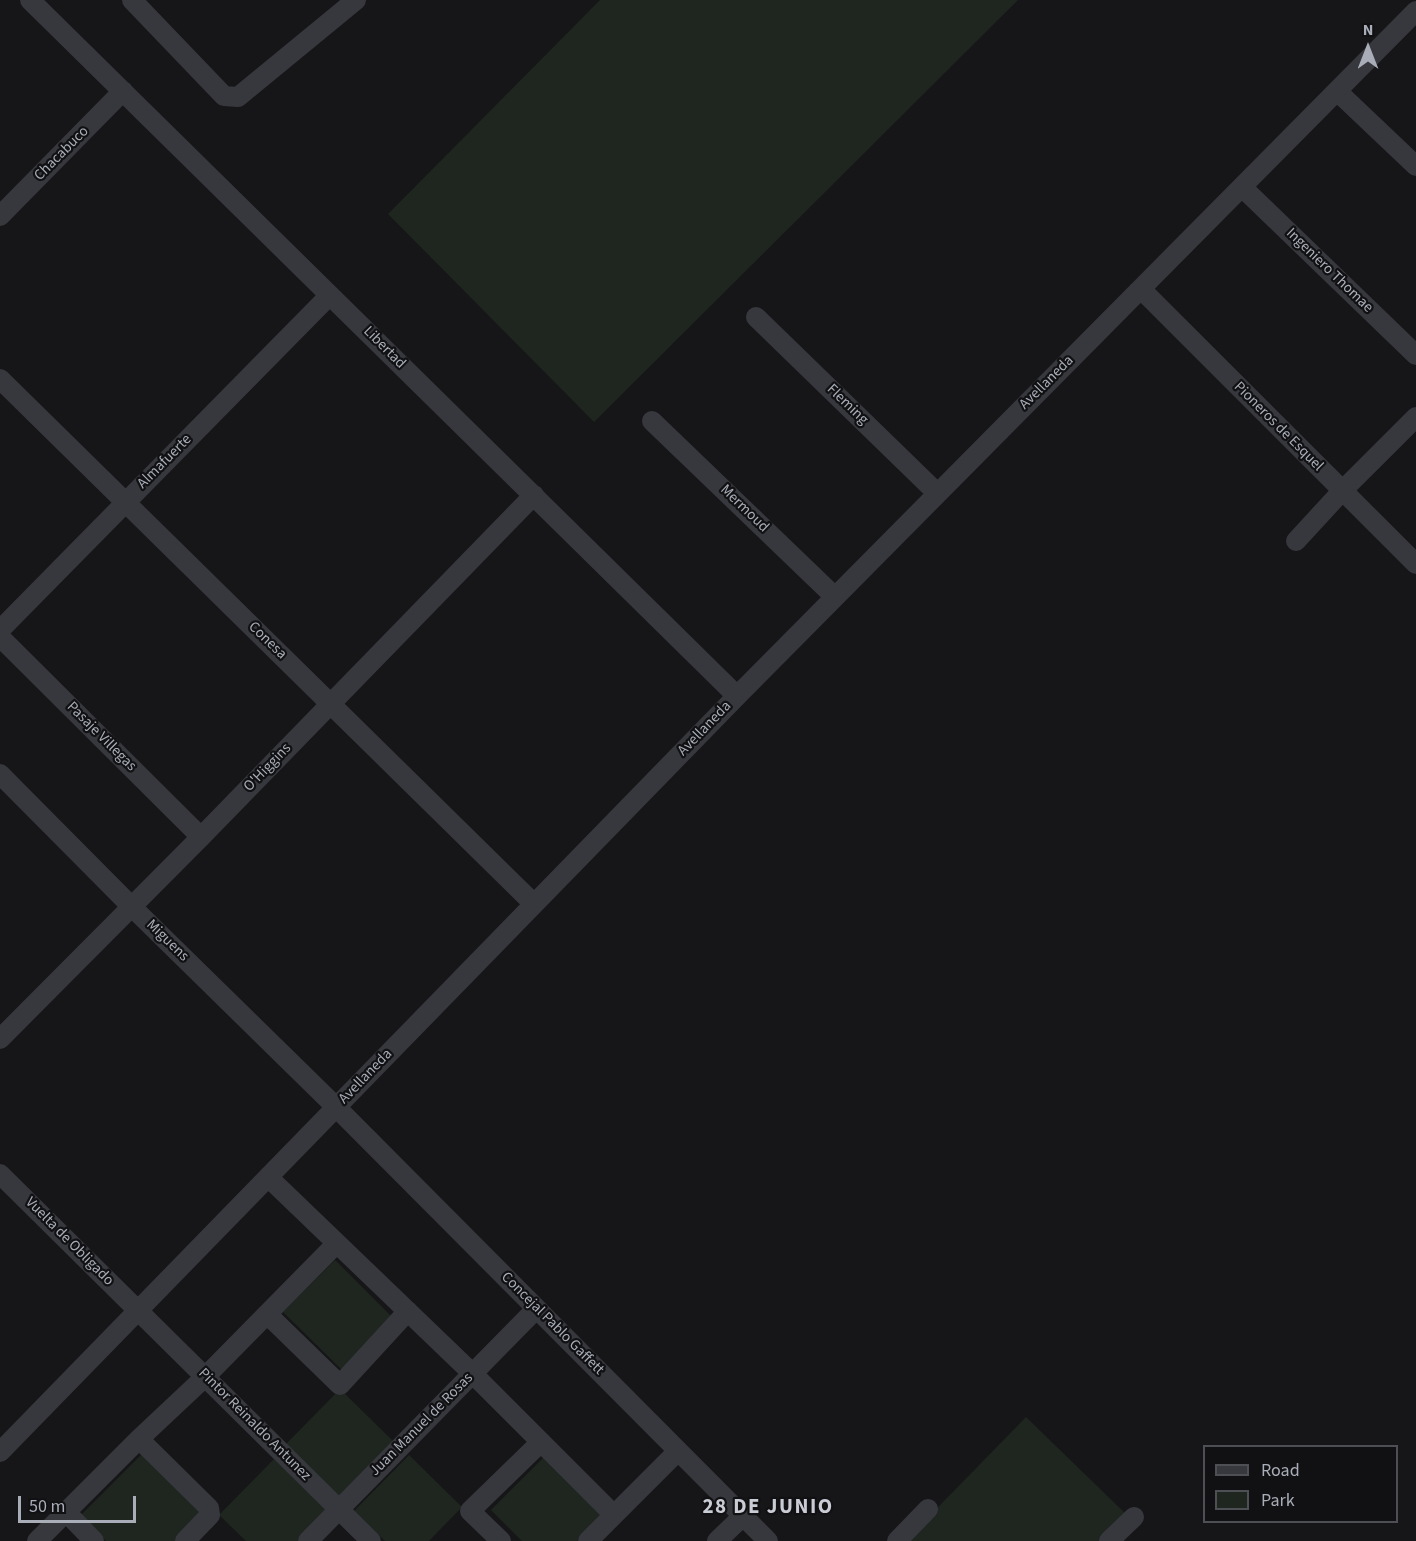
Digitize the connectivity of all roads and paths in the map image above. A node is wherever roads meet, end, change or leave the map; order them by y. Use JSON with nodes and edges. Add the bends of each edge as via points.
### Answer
{"nodes":[{"id":1,"x":30,"y":0,"type":"edge"},
{"id":2,"x":132,"y":0,"type":"edge"},
{"id":3,"x":356,"y":0,"type":"edge"},
{"id":4,"x":1416,"y":11,"type":"edge"},
{"id":5,"x":123,"y":91,"type":"junction"},
{"id":6,"x":1338,"y":92,"type":"junction"},
{"id":7,"x":1416,"y":166,"type":"edge"},
{"id":8,"x":1242,"y":188,"type":"junction"},
{"id":9,"x":0,"y":216,"type":"edge"},
{"id":10,"x":1141,"y":289,"type":"junction"},
{"id":11,"x":330,"y":295,"type":"junction"},
{"id":12,"x":756,"y":316,"type":"dead end"},
{"id":13,"x":1416,"y":355,"type":"edge"},
{"id":14,"x":0,"y":379,"type":"edge"},
{"id":15,"x":1416,"y":417,"type":"edge"},
{"id":16,"x":652,"y":421,"type":"dead end"},
{"id":17,"x":1342,"y":491,"type":"junction"},
{"id":18,"x":938,"y":493,"type":"junction"},
{"id":19,"x":534,"y":495,"type":"junction"},
{"id":20,"x":125,"y":502,"type":"junction"},
{"id":21,"x":1296,"y":541,"type":"dead end"},
{"id":22,"x":1416,"y":564,"type":"edge"},
{"id":23,"x":835,"y":597,"type":"junction"},
{"id":24,"x":0,"y":630,"type":"edge"},
{"id":25,"x":0,"y":637,"type":"edge"},
{"id":26,"x":737,"y":696,"type":"junction"},
{"id":27,"x":331,"y":704,"type":"junction"},
{"id":28,"x":0,"y":774,"type":"edge"},
{"id":29,"x":201,"y":837,"type":"junction"},
{"id":30,"x":534,"y":904,"type":"junction"},
{"id":31,"x":131,"y":906,"type":"junction"},
{"id":32,"x":0,"y":1039,"type":"edge"},
{"id":33,"x":336,"y":1107,"type":"junction"},
{"id":34,"x":0,"y":1174,"type":"edge"},
{"id":35,"x":268,"y":1177,"type":"junction"},
{"id":36,"x":337,"y":1243,"type":"junction"},
{"id":37,"x":536,"y":1309,"type":"junction"},
{"id":38,"x":137,"y":1310,"type":"junction"},
{"id":39,"x":408,"y":1311,"type":"junction"},
{"id":40,"x":267,"y":1314,"type":"junction"},
{"id":41,"x":473,"y":1374,"type":"junction"},
{"id":42,"x":205,"y":1377,"type":"junction"},
{"id":43,"x":139,"y":1439,"type":"junction"},
{"id":44,"x":541,"y":1442,"type":"junction"},
{"id":45,"x":678,"y":1451,"type":"junction"},
{"id":46,"x":0,"y":1452,"type":"edge"},
{"id":47,"x":339,"y":1509,"type":"junction"},
{"id":48,"x":928,"y":1509,"type":"dead end"},
{"id":49,"x":66,"y":1512,"type":"junction"},
{"id":50,"x":614,"y":1515,"type":"junction"},
{"id":51,"x":743,"y":1516,"type":"junction"},
{"id":52,"x":1134,"y":1516,"type":"dead end"},
{"id":53,"x":37,"y":1541,"type":"edge"},
{"id":54,"x":94,"y":1541,"type":"edge"},
{"id":55,"x":185,"y":1541,"type":"edge"},
{"id":56,"x":308,"y":1541,"type":"edge"},
{"id":57,"x":371,"y":1541,"type":"edge"},
{"id":58,"x":501,"y":1541,"type":"edge"},
{"id":59,"x":588,"y":1541,"type":"edge"},
{"id":60,"x":717,"y":1541,"type":"edge"},
{"id":61,"x":768,"y":1541,"type":"edge"},
{"id":62,"x":897,"y":1541,"type":"edge"},
{"id":63,"x":1109,"y":1541,"type":"edge"}],
"edges":[{"from":1,"to":5,"type":"street","name":"Libertad"},
{"from":2,"to":3,"type":"street","via":[[224,96],[238,97]]},
{"from":4,"to":6,"type":"street","name":"Avellaneda"},
{"from":5,"to":9,"type":"street","name":"Chacabuco"},
{"from":5,"to":11,"type":"street","name":"Libertad"},
{"from":6,"to":7,"type":"street"},
{"from":6,"to":8,"type":"street","name":"Avellaneda"},
{"from":8,"to":10,"type":"street","name":"Avellaneda"},
{"from":8,"to":13,"type":"street","name":"Ingeniero Thomae"},
{"from":10,"to":17,"type":"street","name":"Pioneros de Esquel"},
{"from":10,"to":18,"type":"street","name":"Avellaneda"},
{"from":11,"to":19,"type":"street","name":"Libertad"},
{"from":11,"to":20,"type":"street","name":"Almafuerte"},
{"from":12,"to":18,"type":"street","name":"Fleming"},
{"from":14,"to":20,"type":"street","name":"Conesa"},
{"from":15,"to":17,"type":"street"},
{"from":16,"to":23,"type":"street","name":"Mermoud"},
{"from":17,"to":21,"type":"street"},
{"from":17,"to":22,"type":"street","name":"Pioneros de Esquel"},
{"from":18,"to":23,"type":"street","name":"Avellaneda"},
{"from":19,"to":26,"type":"street","name":"Libertad"},
{"from":19,"to":27,"type":"street","name":"O'Higgins"},
{"from":20,"to":24,"type":"street","name":"Almafuerte"},
{"from":20,"to":27,"type":"street","name":"Conesa"},
{"from":23,"to":26,"type":"street","name":"Avellaneda"},
{"from":25,"to":29,"type":"street","name":"Pasaje Villegas"},
{"from":26,"to":30,"type":"street","name":"Avellaneda"},
{"from":27,"to":29,"type":"street","name":"O'Higgins"},
{"from":27,"to":30,"type":"street","name":"Conesa"},
{"from":28,"to":31,"type":"street","name":"Miguens"},
{"from":29,"to":31,"type":"street","name":"O'Higgins"},
{"from":30,"to":33,"type":"street","name":"Avellaneda"},
{"from":31,"to":32,"type":"street","name":"O'Higgins"},
{"from":31,"to":33,"type":"street","name":"Miguens"},
{"from":33,"to":35,"type":"street","name":"Avellaneda"},
{"from":33,"to":37,"type":"street","name":"Concejal Pablo Gaffett"},
{"from":34,"to":38,"type":"street","name":"Vuelta de Obligado"},
{"from":35,"to":36,"type":"street"},
{"from":35,"to":38,"type":"street","name":"Avellaneda"},
{"from":36,"to":39,"type":"street"},
{"from":36,"to":40,"type":"street"},
{"from":37,"to":41,"type":"street","name":"Juan Manuel de Rosas"},
{"from":37,"to":45,"type":"street","name":"Concejal Pablo Gaffett"},
{"from":38,"to":42,"type":"street","name":"Pintor Reinaldo Antunez"},
{"from":38,"to":46,"type":"street","name":"Avellaneda"},
{"from":39,"to":40,"type":"street","via":[[340,1385]]},
{"from":39,"to":41,"type":"street"},
{"from":40,"to":42,"type":"street"},
{"from":41,"to":44,"type":"street"},
{"from":41,"to":47,"type":"street","name":"Juan Manuel de Rosas"},
{"from":42,"to":43,"type":"street"},
{"from":42,"to":47,"type":"street","name":"Pintor Reinaldo Antunez"},
{"from":43,"to":49,"type":"street"},
{"from":43,"to":55,"type":"street","via":[[209,1508],[210,1515]]},
{"from":44,"to":50,"type":"street"},
{"from":44,"to":58,"type":"street","via":[[471,1511]]},
{"from":45,"to":50,"type":"street"},
{"from":45,"to":51,"type":"street","name":"Concejal Pablo Gaffett"},
{"from":47,"to":56,"type":"street","name":"Juan Manuel de Rosas"},
{"from":47,"to":57,"type":"street","name":"Pintor Reinaldo Antunez"},
{"from":48,"to":62,"type":"street"},
{"from":49,"to":53,"type":"street"},
{"from":49,"to":54,"type":"street"},
{"from":50,"to":59,"type":"street"},
{"from":51,"to":60,"type":"street"},
{"from":51,"to":61,"type":"street","name":"Concejal Pablo Gaffett"},
{"from":52,"to":63,"type":"street"}]}
